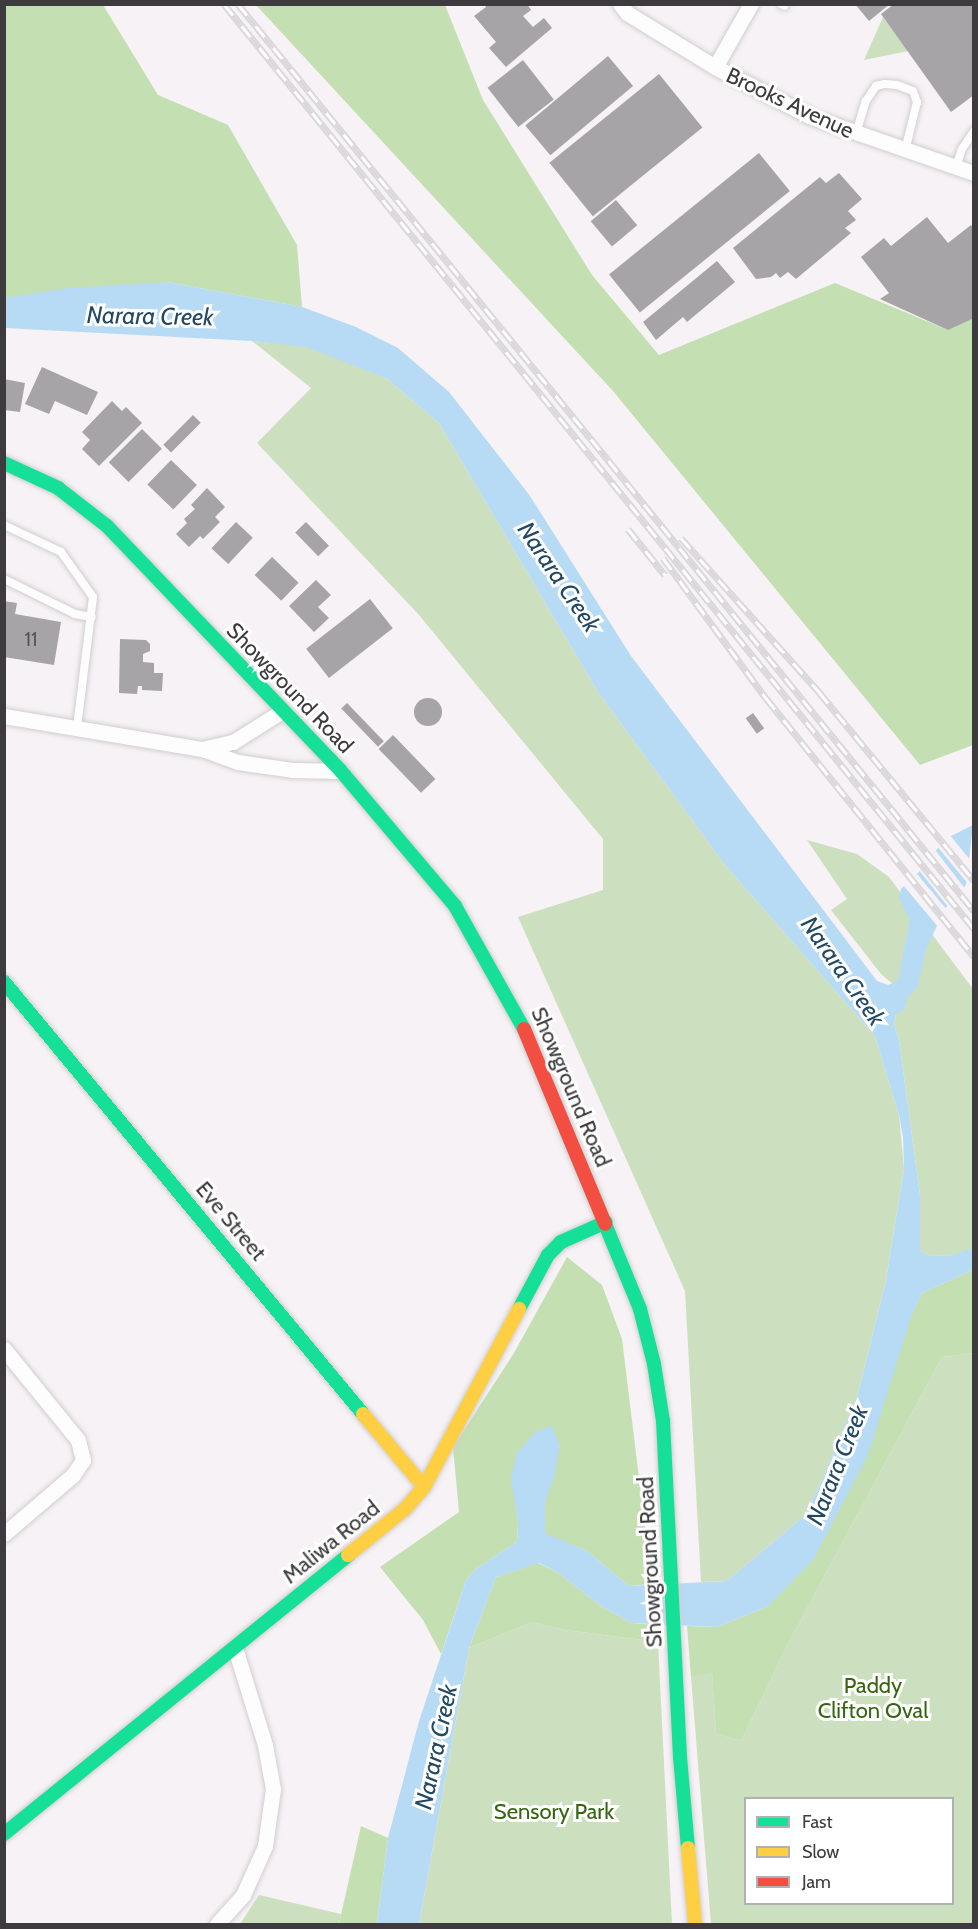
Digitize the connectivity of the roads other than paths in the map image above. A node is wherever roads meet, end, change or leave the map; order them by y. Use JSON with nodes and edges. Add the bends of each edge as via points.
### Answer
{"nodes":[{"id":1,"x":620,"y":4,"type":"edge"},
{"id":2,"x":751,"y":4,"type":"edge"},
{"id":3,"x":715,"y":67,"type":"junction"},
{"id":4,"x":974,"y":131,"type":"edge"},
{"id":5,"x":855,"y":134,"type":"junction"},
{"id":6,"x":906,"y":151,"type":"junction"},
{"id":7,"x":956,"y":167,"type":"junction"},
{"id":8,"x":974,"y":173,"type":"edge"},
{"id":9,"x":4,"y":463,"type":"edge"},
{"id":10,"x":4,"y":525,"type":"edge"},
{"id":11,"x":4,"y":579,"type":"edge"},
{"id":12,"x":92,"y":617,"type":"junction"},
{"id":13,"x":282,"y":711,"type":"junction"},
{"id":14,"x":4,"y":716,"type":"edge"},
{"id":15,"x":77,"y":728,"type":"junction"},
{"id":16,"x":202,"y":749,"type":"junction"},
{"id":17,"x":341,"y":771,"type":"junction"},
{"id":18,"x":4,"y":982,"type":"edge"},
{"id":19,"x":606,"y":1222,"type":"junction"},
{"id":20,"x":4,"y":1349,"type":"edge"},
{"id":21,"x":424,"y":1487,"type":"junction"},
{"id":22,"x":4,"y":1534,"type":"edge"},
{"id":23,"x":235,"y":1648,"type":"junction"},
{"id":24,"x":4,"y":1834,"type":"edge"},
{"id":25,"x":217,"y":1924,"type":"edge"},
{"id":26,"x":694,"y":1924,"type":"edge"}],
"edges":[{"from":1,"to":3,"type":"street","name":"Brooks Avenue","via":[[627,13]]},
{"from":2,"to":3,"type":"street"},
{"from":3,"to":5,"type":"street","name":"Brooks Avenue","via":[[809,116]]},
{"from":4,"to":7,"type":"lane"},
{"from":5,"to":6,"type":"street","name":"Brooks Avenue"},
{"from":5,"to":6,"type":"lane","via":[[866,101],[876,86],[897,86],[913,92],[917,102]]},
{"from":6,"to":7,"type":"street","name":"Brooks Avenue"},
{"from":7,"to":8,"type":"street","name":"Brooks Avenue"},
{"from":9,"to":13,"type":"street","name":"Showground Road","via":[[58,488],[107,526]]},
{"from":10,"to":12,"type":"lane","via":[[61,552],[93,597]]},
{"from":11,"to":12,"type":"lane","via":[[75,614]]},
{"from":12,"to":15,"type":"lane"},
{"from":13,"to":16,"type":"street","via":[[233,742]]},
{"from":13,"to":17,"type":"street","name":"Showground Road"},
{"from":14,"to":15,"type":"street"},
{"from":15,"to":16,"type":"street"},
{"from":16,"to":17,"type":"street","via":[[238,762],[293,770]]},
{"from":17,"to":19,"type":"street","name":"Showground Road","via":[[455,906],[519,1016]]},
{"from":18,"to":21,"type":"street","name":"Eve Street"},
{"from":19,"to":21,"type":"street","name":"Maliwa Road","via":[[561,1242],[548,1255]]},
{"from":19,"to":26,"type":"street","name":"Showground Road","via":[[640,1309],[663,1421]]},
{"from":20,"to":22,"type":"street","via":[[78,1440],[83,1460],[73,1475]]},
{"from":21,"to":23,"type":"street","name":"Maliwa Road","via":[[405,1509]]},
{"from":23,"to":24,"type":"street","name":"Maliwa Road"},
{"from":23,"to":25,"type":"street","via":[[265,1745],[273,1789],[265,1846],[243,1895]]}]}
